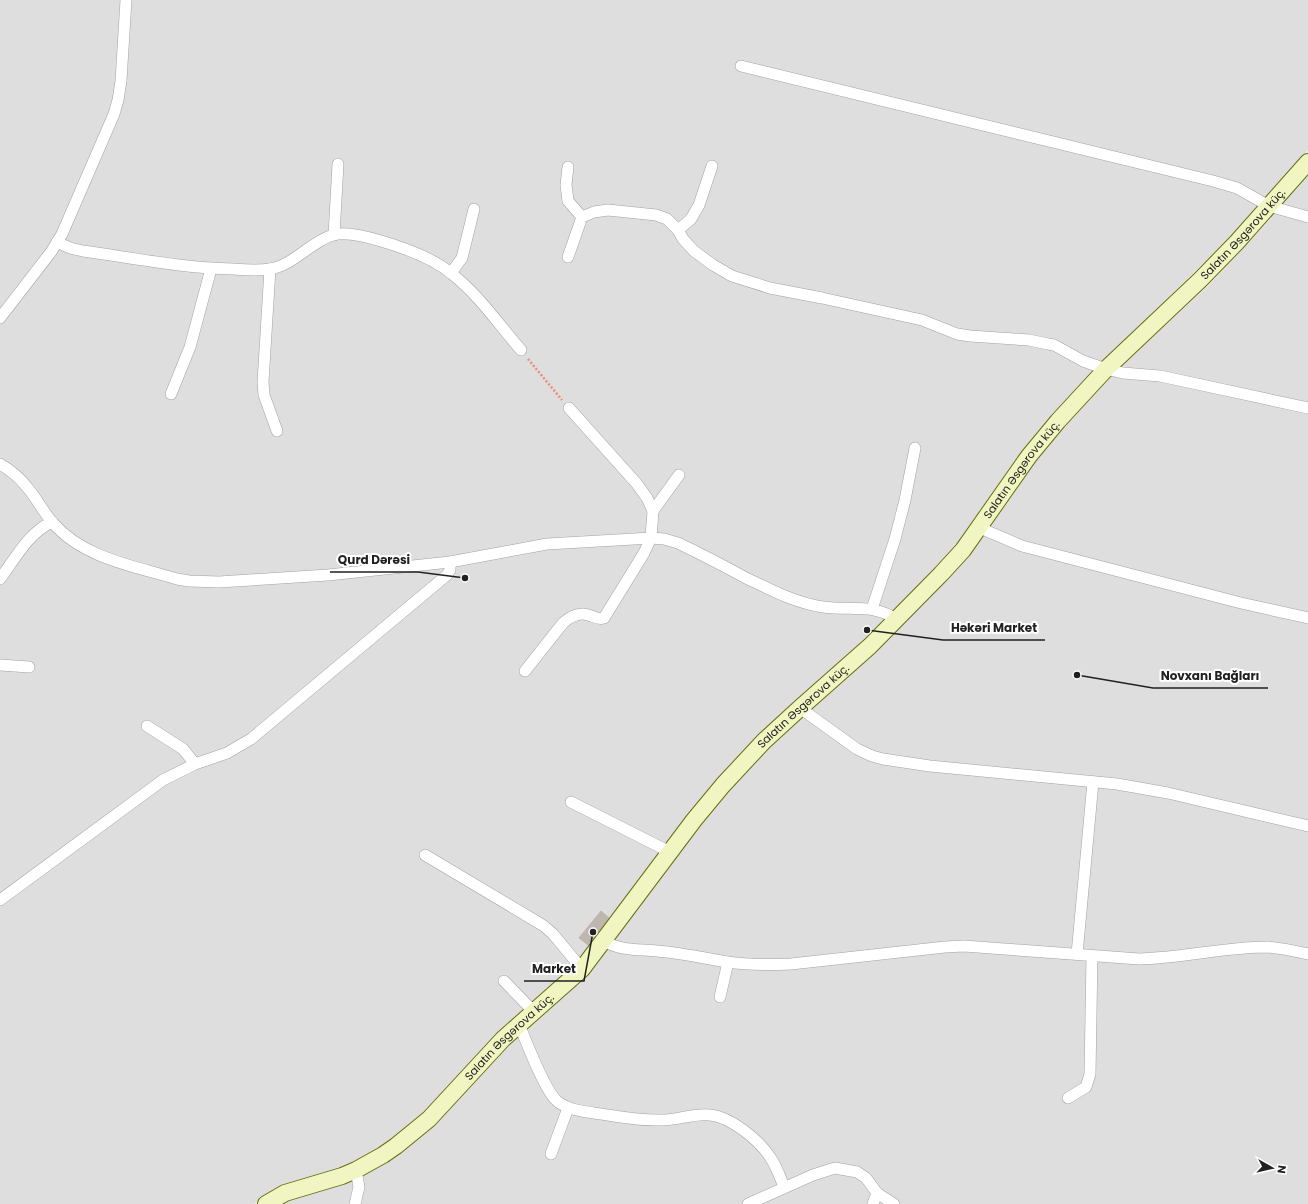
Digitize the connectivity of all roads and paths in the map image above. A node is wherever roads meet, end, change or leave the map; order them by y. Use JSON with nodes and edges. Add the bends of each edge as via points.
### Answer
{"nodes":[{"id":1,"x":126,"y":0,"type":"edge"},
{"id":2,"x":741,"y":66,"type":"dead end"},
{"id":3,"x":1308,"y":162,"type":"edge"},
{"id":4,"x":338,"y":164,"type":"dead end"},
{"id":5,"x":712,"y":166,"type":"dead end"},
{"id":6,"x":568,"y":167,"type":"dead end"},
{"id":7,"x":1269,"y":206,"type":"junction"},
{"id":8,"x":474,"y":210,"type":"dead end"},
{"id":9,"x":582,"y":217,"type":"junction"},
{"id":10,"x":1308,"y":217,"type":"edge"},
{"id":11,"x":678,"y":230,"type":"junction"},
{"id":12,"x":334,"y":235,"type":"junction"},
{"id":13,"x":57,"y":242,"type":"junction"},
{"id":14,"x":568,"y":257,"type":"dead end"},
{"id":15,"x":211,"y":269,"type":"junction"},
{"id":16,"x":270,"y":269,"type":"junction"},
{"id":17,"x":451,"y":273,"type":"junction"},
{"id":18,"x":0,"y":318,"type":"edge"},
{"id":19,"x":521,"y":350,"type":"joint"},
{"id":20,"x":1106,"y":369,"type":"junction"},
{"id":21,"x":171,"y":394,"type":"dead end"},
{"id":22,"x":569,"y":408,"type":"joint"},
{"id":23,"x":1308,"y":408,"type":"edge"},
{"id":24,"x":277,"y":431,"type":"dead end"},
{"id":25,"x":915,"y":448,"type":"dead end"},
{"id":26,"x":0,"y":464,"type":"edge"},
{"id":27,"x":679,"y":475,"type":"dead end"},
{"id":28,"x":653,"y":511,"type":"junction"},
{"id":29,"x":52,"y":522,"type":"junction"},
{"id":30,"x":980,"y":528,"type":"junction"},
{"id":31,"x":651,"y":538,"type":"junction"},
{"id":32,"x":450,"y":562,"type":"junction"},
{"id":33,"x":0,"y":579,"type":"edge"},
{"id":34,"x":872,"y":609,"type":"junction"},
{"id":35,"x":1308,"y":618,"type":"edge"},
{"id":36,"x":897,"y":620,"type":"junction"},
{"id":37,"x":0,"y":665,"type":"edge"},
{"id":38,"x":29,"y":667,"type":"dead end"},
{"id":39,"x":525,"y":670,"type":"dead end"},
{"id":40,"x":800,"y":708,"type":"junction"},
{"id":41,"x":147,"y":726,"type":"dead end"},
{"id":42,"x":195,"y":764,"type":"junction"},
{"id":43,"x":1093,"y":782,"type":"junction"},
{"id":44,"x":571,"y":802,"type":"dead end"},
{"id":45,"x":1308,"y":826,"type":"edge"},
{"id":46,"x":670,"y":852,"type":"junction"},
{"id":47,"x":425,"y":855,"type":"dead end"},
{"id":48,"x":0,"y":900,"type":"edge"},
{"id":49,"x":604,"y":941,"type":"junction"},
{"id":50,"x":1077,"y":954,"type":"junction"},
{"id":51,"x":1308,"y":954,"type":"edge"},
{"id":52,"x":1092,"y":956,"type":"junction"},
{"id":53,"x":728,"y":962,"type":"junction"},
{"id":54,"x":582,"y":969,"type":"junction"},
{"id":55,"x":504,"y":981,"type":"dead end"},
{"id":56,"x":720,"y":997,"type":"dead end"},
{"id":57,"x":533,"y":1011,"type":"junction"},
{"id":58,"x":518,"y":1024,"type":"junction"},
{"id":59,"x":1068,"y":1098,"type":"dead end"},
{"id":60,"x":568,"y":1108,"type":"junction"},
{"id":61,"x":551,"y":1154,"type":"dead end"},
{"id":62,"x":356,"y":1170,"type":"junction"},
{"id":63,"x":784,"y":1188,"type":"junction"},
{"id":64,"x":877,"y":1193,"type":"junction"},
{"id":65,"x":266,"y":1204,"type":"edge"},
{"id":66,"x":355,"y":1204,"type":"edge"},
{"id":67,"x":748,"y":1204,"type":"edge"},
{"id":68,"x":873,"y":1204,"type":"edge"},
{"id":69,"x":894,"y":1204,"type":"edge"}],
"edges":[{"from":1,"to":13,"type":"street","via":[[118,100],[70,217]]},
{"from":2,"to":7,"type":"street","via":[[1213,181],[1237,188]]},
{"from":3,"to":7,"type":"street","name":"Salatın Əsgərova küç."},
{"from":4,"to":12,"type":"street"},
{"from":5,"to":11,"type":"street","via":[[700,205],[691,219]]},
{"from":6,"to":9,"type":"street","via":[[568,200]]},
{"from":7,"to":10,"type":"street"},
{"from":7,"to":20,"type":"street","name":"Salatın Əsgərova küç.","via":[[1200,280]]},
{"from":8,"to":17,"type":"street","via":[[462,258]]},
{"from":9,"to":11,"type":"street","via":[[608,210],[656,214],[667,219]]},
{"from":9,"to":14,"type":"street"},
{"from":11,"to":20,"type":"street","via":[[694,252],[732,276],[747,281],[922,320],[957,334],[1030,340],[1054,345],[1083,361]]},
{"from":12,"to":16,"type":"street","via":[[288,262]]},
{"from":12,"to":17,"type":"street","via":[[363,235],[396,245]]},
{"from":13,"to":15,"type":"street","via":[[83,251]]},
{"from":13,"to":18,"type":"street"},
{"from":15,"to":16,"type":"street"},
{"from":15,"to":21,"type":"street","via":[[190,347]]},
{"from":16,"to":24,"type":"street","via":[[263,382],[264,395]]},
{"from":17,"to":19,"type":"street","via":[[467,287]]},
{"from":19,"to":22,"type":"path"},
{"from":20,"to":23,"type":"street","via":[[1160,376]]},
{"from":20,"to":30,"type":"street","name":"Salatın Əsgərova küç.","via":[[1042,439]]},
{"from":22,"to":28,"type":"street","via":[[637,484]]},
{"from":25,"to":34,"type":"street","via":[[906,500]]},
{"from":26,"to":29,"type":"street","via":[[27,486]]},
{"from":27,"to":28,"type":"street"},
{"from":28,"to":31,"type":"street"},
{"from":29,"to":32,"type":"street","via":[[67,538],[85,549],[109,559],[188,581],[269,579]]},
{"from":29,"to":33,"type":"street","via":[[41,527],[32,536]]},
{"from":30,"to":35,"type":"street","via":[[1022,546]]},
{"from":30,"to":36,"type":"street","name":"Salatın Əsgərova küç.","via":[[946,570]]},
{"from":31,"to":32,"type":"street","via":[[547,544]]},
{"from":31,"to":34,"type":"street","via":[[678,543],[799,602],[826,608]]},
{"from":31,"to":39,"type":"street","via":[[604,618],[587,614],[569,618]]},
{"from":32,"to":42,"type":"street","via":[[447,575],[251,739],[227,753]]},
{"from":34,"to":36,"type":"street","via":[[890,614]]},
{"from":36,"to":40,"type":"street","name":"Salatın Əsgərova küç."},
{"from":37,"to":38,"type":"street"},
{"from":40,"to":43,"type":"street","via":[[858,749],[883,759]]},
{"from":40,"to":46,"type":"street","name":"Salatın Əsgərova küç.","via":[[722,784]]},
{"from":41,"to":42,"type":"street","via":[[183,749]]},
{"from":42,"to":48,"type":"street","via":[[163,780]]},
{"from":43,"to":45,"type":"street","via":[[1168,793]]},
{"from":43,"to":50,"type":"street"},
{"from":44,"to":46,"type":"street"},
{"from":46,"to":49,"type":"street","name":"Salatın Əsgərova küç."},
{"from":47,"to":54,"type":"street","via":[[544,926]]},
{"from":49,"to":53,"type":"street","via":[[622,949],[657,951]]},
{"from":49,"to":54,"type":"street","name":"Salatın Əsgərova küç."},
{"from":50,"to":52,"type":"street"},
{"from":50,"to":53,"type":"street","via":[[945,946],[791,964]]},
{"from":51,"to":52,"type":"street","via":[[1270,947],[1160,958]]},
{"from":52,"to":59,"type":"street","via":[[1090,1074],[1086,1087]]},
{"from":53,"to":56,"type":"street"},
{"from":54,"to":57,"type":"street","name":"Salatın Əsgərova küç."},
{"from":55,"to":57,"type":"street"},
{"from":57,"to":58,"type":"street","name":"Salatın Əsgərova küç."},
{"from":58,"to":60,"type":"street","via":[[548,1089],[557,1101]]},
{"from":58,"to":62,"type":"street","name":"Salatın Əsgərova küç.","via":[[429,1119],[383,1155]]},
{"from":60,"to":61,"type":"street"},
{"from":60,"to":63,"type":"street","via":[[638,1119],[663,1120],[701,1114],[723,1117],[739,1127],[770,1156]]},
{"from":62,"to":65,"type":"street","name":"Salatın Əsgərova küç.","via":[[285,1193]]},
{"from":62,"to":66,"type":"street","via":[[359,1187]]},
{"from":63,"to":64,"type":"street","via":[[835,1168],[843,1168],[866,1178]]},
{"from":63,"to":67,"type":"street"},
{"from":64,"to":68,"type":"street"},
{"from":64,"to":69,"type":"street"}]}
